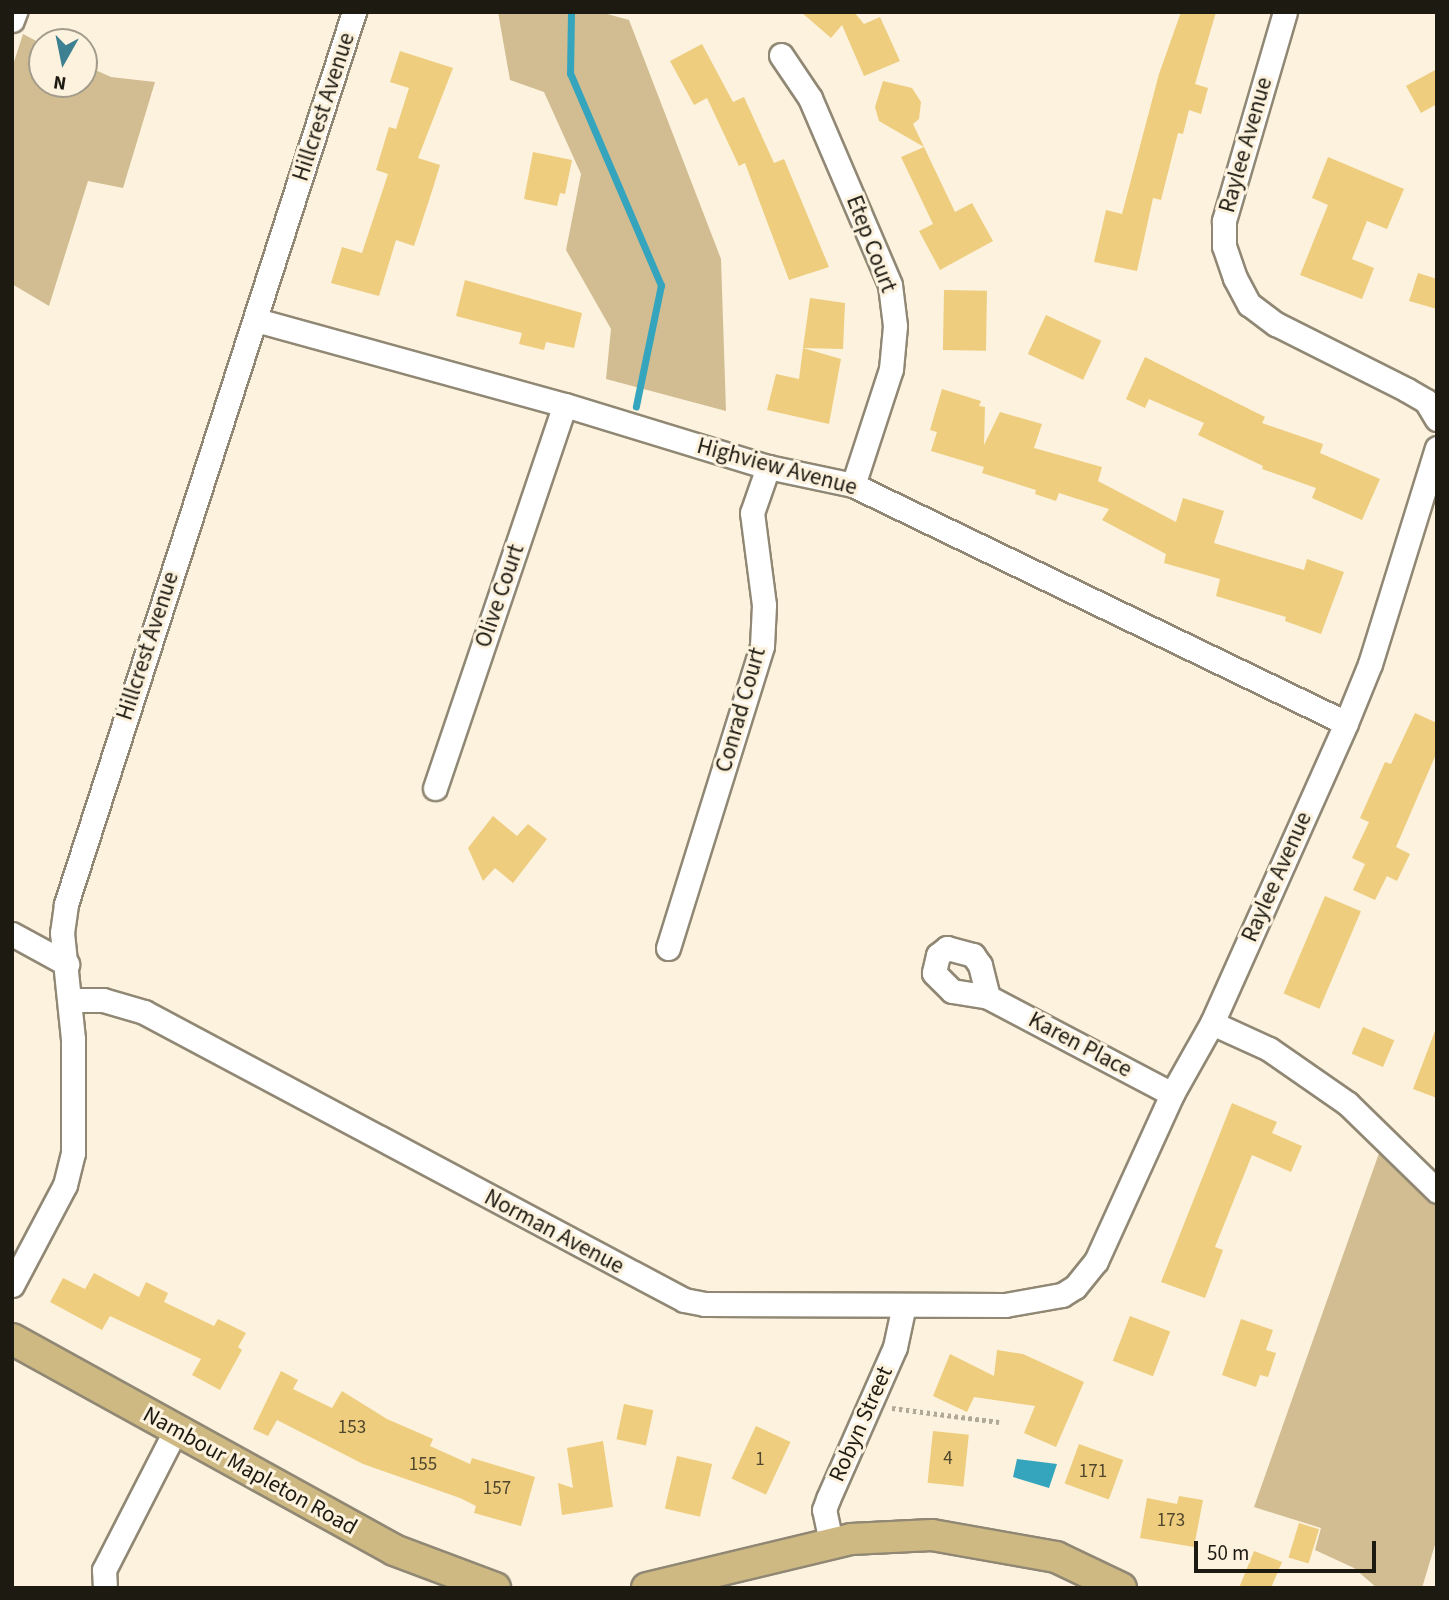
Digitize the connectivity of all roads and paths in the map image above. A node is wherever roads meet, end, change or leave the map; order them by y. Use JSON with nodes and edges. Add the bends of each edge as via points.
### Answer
{"nodes":[{"id":1,"x":15,"y":12,"type":"edge"},
{"id":2,"x":354,"y":12,"type":"edge"},
{"id":3,"x":1285,"y":12,"type":"edge"},
{"id":4,"x":12,"y":20,"type":"edge"},
{"id":5,"x":782,"y":55,"type":"dead end"},
{"id":6,"x":256,"y":320,"type":"junction"},
{"id":7,"x":565,"y":405,"type":"junction"},
{"id":8,"x":1437,"y":419,"type":"edge"},
{"id":9,"x":1437,"y":448,"type":"edge"},
{"id":10,"x":768,"y":467,"type":"junction"},
{"id":11,"x":853,"y":485,"type":"junction"},
{"id":12,"x":1346,"y":723,"type":"junction"},
{"id":13,"x":435,"y":788,"type":"dead end"},
{"id":14,"x":12,"y":934,"type":"edge"},
{"id":15,"x":668,"y":948,"type":"dead end"},
{"id":16,"x":67,"y":964,"type":"junction"},
{"id":17,"x":988,"y":997,"type":"dead end"},
{"id":18,"x":70,"y":1000,"type":"junction"},
{"id":19,"x":1212,"y":1023,"type":"junction"},
{"id":20,"x":1172,"y":1094,"type":"junction"},
{"id":21,"x":1437,"y":1191,"type":"edge"},
{"id":22,"x":12,"y":1285,"type":"edge"},
{"id":23,"x":1074,"y":1287,"type":"joint"},
{"id":24,"x":904,"y":1305,"type":"junction"},
{"id":25,"x":12,"y":1339,"type":"edge"},
{"id":26,"x":869,"y":1404,"type":"junction"},
{"id":27,"x":999,"y":1422,"type":"dead end"},
{"id":28,"x":175,"y":1432,"type":"junction"},
{"id":29,"x":831,"y":1542,"type":"junction"},
{"id":30,"x":664,"y":1586,"type":"edge"},
{"id":31,"x":105,"y":1588,"type":"edge"},
{"id":32,"x":495,"y":1588,"type":"edge"},
{"id":33,"x":1121,"y":1588,"type":"edge"}],
"edges":[{"from":1,"to":4,"type":"street"},
{"from":2,"to":6,"type":"street","name":"Hillcrest Avenue"},
{"from":3,"to":8,"type":"street","name":"Raylee Avenue","via":[[1224,220],[1224,246],[1235,278],[1249,304],[1276,324],[1426,401]]},
{"from":5,"to":11,"type":"street","name":"Etep Court","via":[[810,97],[890,285],[895,326],[891,369]]},
{"from":6,"to":7,"type":"street","name":"Highview Avenue"},
{"from":6,"to":16,"type":"street","name":"Hillcrest Avenue","via":[[82,848],[62,933]]},
{"from":7,"to":10,"type":"street","name":"Highview Avenue"},
{"from":7,"to":13,"type":"street","name":"Olive Court"},
{"from":9,"to":12,"type":"street","name":"Raylee Avenue","via":[[1370,664]]},
{"from":10,"to":11,"type":"street","name":"Highview Avenue"},
{"from":10,"to":15,"type":"street","name":"Conrad Court","via":[[752,513],[764,605],[762,646]]},
{"from":11,"to":12,"type":"street","name":"Highview Avenue"},
{"from":12,"to":19,"type":"street","name":"Raylee Avenue"},
{"from":14,"to":16,"type":"street"},
{"from":16,"to":18,"type":"street","name":"Hillcrest Avenue"},
{"from":17,"to":20,"type":"street","name":"Karen Place"},
{"from":18,"to":22,"type":"street","name":"Hillcrest Avenue","via":[[73,1153],[65,1185]]},
{"from":18,"to":24,"type":"street","name":"Norman Avenue","via":[[103,1000],[144,1012],[684,1300],[704,1304]]},
{"from":19,"to":20,"type":"street","name":"Raylee Avenue"},
{"from":19,"to":21,"type":"street","via":[[1269,1049],[1348,1104]]},
{"from":20,"to":23,"type":"street","name":"Raylee Avenue","via":[[1096,1261]]},
{"from":23,"to":24,"type":"street","name":"Norman Avenue","via":[[1027,1303]]},
{"from":24,"to":26,"type":"street","name":"Robyn Street","via":[[902,1327]]},
{"from":25,"to":28,"type":"main road","name":"Nambour Mapleton Road"},
{"from":26,"to":27,"type":"path"},
{"from":26,"to":29,"type":"street","name":"Robyn Street","via":[[824,1510]]},
{"from":28,"to":31,"type":"street","via":[[104,1570]]},
{"from":28,"to":32,"type":"main road","name":"Nambour Mapleton Road","via":[[394,1550]]},
{"from":29,"to":30,"type":"main road"},
{"from":29,"to":33,"type":"main road","via":[[907,1535],[957,1537],[1056,1558]]}]}
